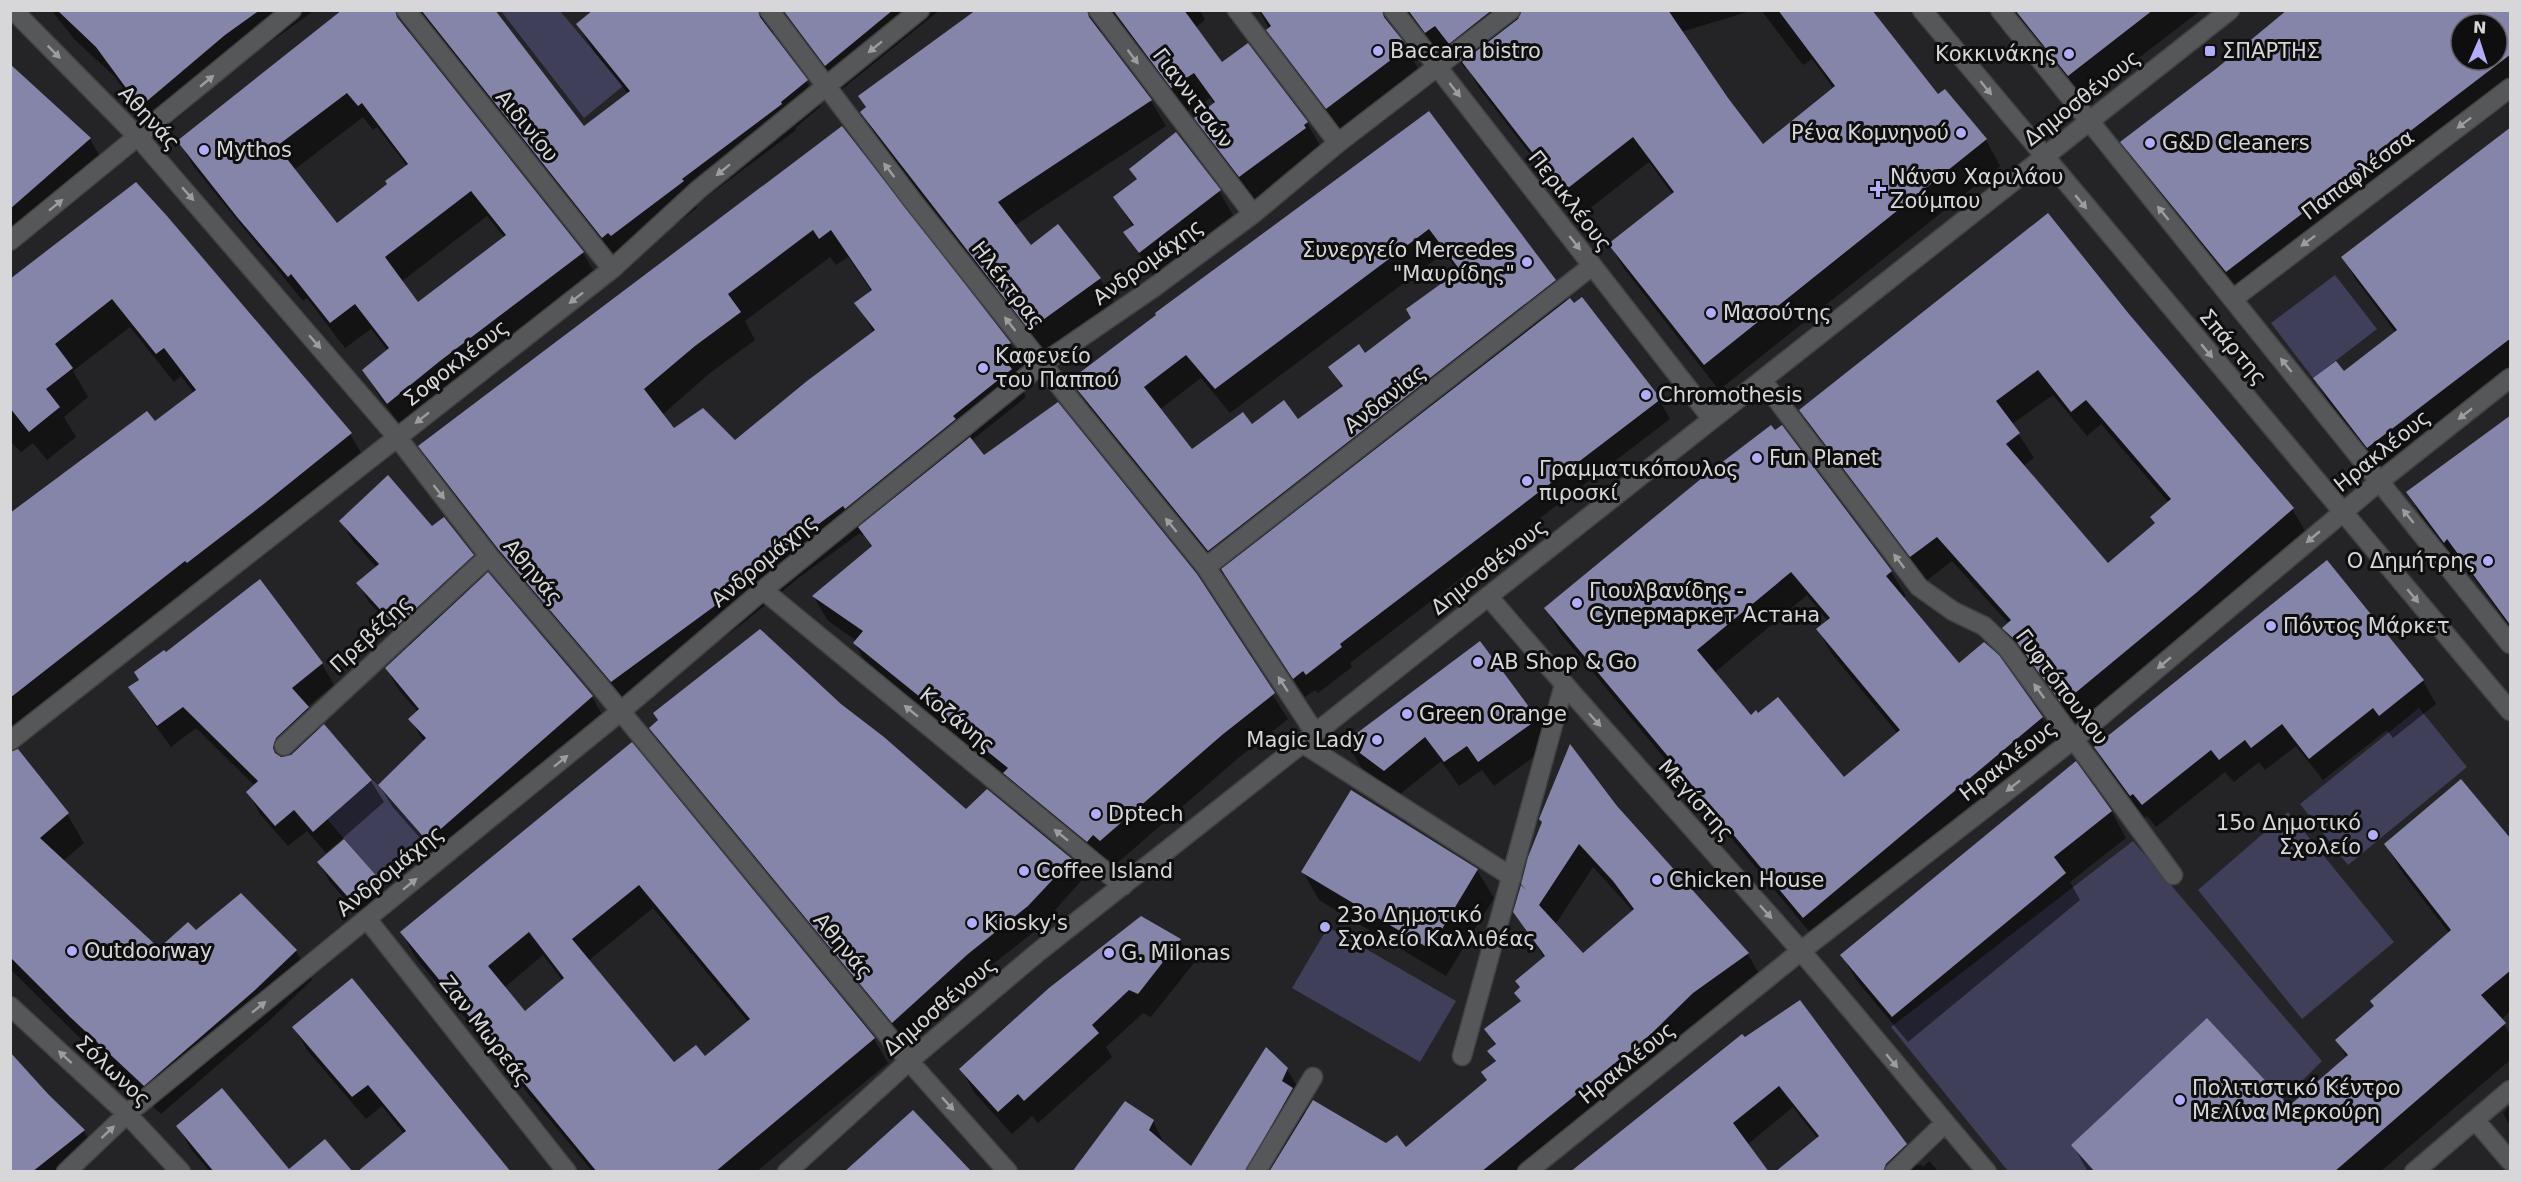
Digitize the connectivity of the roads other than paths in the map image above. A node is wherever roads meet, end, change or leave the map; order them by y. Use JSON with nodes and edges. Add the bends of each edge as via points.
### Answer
{"nodes":[{"id":1,"x":13,"y":10,"type":"edge"},
{"id":2,"x":292,"y":10,"type":"edge"},
{"id":3,"x":406,"y":10,"type":"edge"},
{"id":4,"x":769,"y":10,"type":"edge"},
{"id":5,"x":920,"y":10,"type":"edge"},
{"id":6,"x":1098,"y":10,"type":"edge"},
{"id":7,"x":1237,"y":10,"type":"edge"},
{"id":8,"x":1393,"y":10,"type":"edge"},
{"id":9,"x":1511,"y":10,"type":"edge"},
{"id":10,"x":1922,"y":10,"type":"edge"},
{"id":11,"x":2000,"y":10,"type":"edge"},
{"id":12,"x":2230,"y":10,"type":"edge"},
{"id":13,"x":1437,"y":66,"type":"junction"},
{"id":14,"x":826,"y":87,"type":"junction"},
{"id":15,"x":2511,"y":88,"type":"edge"},
{"id":16,"x":2089,"y":121,"type":"junction"},
{"id":17,"x":139,"y":138,"type":"junction"},
{"id":18,"x":1338,"y":143,"type":"junction"},
{"id":19,"x":2043,"y":157,"type":"junction"},
{"id":20,"x":1253,"y":214,"type":"junction"},
{"id":21,"x":10,"y":241,"type":"edge"},
{"id":22,"x":1592,"y":266,"type":"junction"},
{"id":23,"x":612,"y":269,"type":"junction"},
{"id":24,"x":2233,"y":299,"type":"junction"},
{"id":25,"x":1041,"y":364,"type":"junction"},
{"id":26,"x":2511,"y":378,"type":"edge"},
{"id":27,"x":1762,"y":380,"type":"junction"},
{"id":28,"x":1712,"y":419,"type":"junction"},
{"id":29,"x":397,"y":437,"type":"junction"},
{"id":30,"x":2380,"y":481,"type":"junction"},
{"id":31,"x":2342,"y":512,"type":"junction"},
{"id":32,"x":489,"y":556,"type":"junction"},
{"id":33,"x":1206,"y":567,"type":"junction"},
{"id":34,"x":763,"y":590,"type":"junction"},
{"id":35,"x":1488,"y":596,"type":"junction"},
{"id":36,"x":2511,"y":644,"type":"edge"},
{"id":37,"x":1564,"y":684,"type":"junction"},
{"id":38,"x":2511,"y":711,"type":"edge"},
{"id":39,"x":620,"y":712,"type":"junction"},
{"id":40,"x":1308,"y":738,"type":"junction"},
{"id":41,"x":2074,"y":739,"type":"junction"},
{"id":42,"x":10,"y":741,"type":"edge"},
{"id":43,"x":284,"y":746,"type":"dead end"},
{"id":44,"x":2174,"y":875,"type":"dead end"},
{"id":45,"x":1512,"y":877,"type":"junction"},
{"id":46,"x":1123,"y":886,"type":"junction"},
{"id":47,"x":368,"y":919,"type":"junction"},
{"id":48,"x":1801,"y":951,"type":"junction"},
{"id":49,"x":10,"y":1006,"type":"edge"},
{"id":50,"x":1462,"y":1056,"type":"dead end"},
{"id":51,"x":909,"y":1061,"type":"junction"},
{"id":52,"x":1313,"y":1077,"type":"dead end"},
{"id":53,"x":2511,"y":1090,"type":"edge"},
{"id":54,"x":127,"y":1114,"type":"junction"},
{"id":55,"x":2475,"y":1120,"type":"junction"},
{"id":56,"x":1944,"y":1124,"type":"junction"},
{"id":57,"x":2511,"y":1161,"type":"edge"},
{"id":58,"x":66,"y":1172,"type":"edge"},
{"id":59,"x":181,"y":1172,"type":"edge"},
{"id":60,"x":567,"y":1172,"type":"edge"},
{"id":61,"x":787,"y":1172,"type":"edge"},
{"id":62,"x":1008,"y":1172,"type":"edge"},
{"id":63,"x":1256,"y":1172,"type":"edge"},
{"id":64,"x":1527,"y":1172,"type":"edge"},
{"id":65,"x":1894,"y":1172,"type":"edge"},
{"id":66,"x":1987,"y":1172,"type":"edge"},
{"id":67,"x":2414,"y":1172,"type":"edge"}],
"edges":[{"from":1,"to":17,"type":"street","name":"Αθηνάς","one_way":true},
{"from":17,"to":2,"type":"street","one_way":true},
{"from":3,"to":23,"type":"street","name":"Αιδινίου"},
{"from":4,"to":14,"type":"street","name":"Ηλέκτρας"},
{"from":5,"to":14,"type":"street","name":"Σοφοκλέους","one_way":true},
{"from":6,"to":20,"type":"street","name":"Γιαννιτσών","one_way":true},
{"from":7,"to":18,"type":"street"},
{"from":8,"to":13,"type":"street","name":"Περικλέους"},
{"from":9,"to":13,"type":"street","name":"Ανδρομάχης"},
{"from":10,"to":19,"type":"street","name":"Σπάρτης","one_way":true},
{"from":11,"to":16,"type":"street","name":"Σπάρτης"},
{"from":12,"to":16,"type":"street","name":"Δημοσθένους"},
{"from":13,"to":18,"type":"street","name":"Ανδρομάχης"},
{"from":13,"to":22,"type":"street","name":"Περικλέους","one_way":true},
{"from":14,"to":23,"type":"street","name":"Σοφοκλέους","one_way":true,"via":[[698,190]]},
{"from":25,"to":14,"type":"street","name":"Ηλέκτρας","one_way":true},
{"from":15,"to":24,"type":"street","name":"Παπαφλέσσα","one_way":true},
{"from":16,"to":19,"type":"street","name":"Δημοσθένους"},
{"from":24,"to":16,"type":"street","name":"Σπάρτης","one_way":true},
{"from":21,"to":17,"type":"street","one_way":true},
{"from":17,"to":29,"type":"street","name":"Αθηνάς","one_way":true},
{"from":18,"to":20,"type":"street","name":"Ανδρομάχης"},
{"from":19,"to":27,"type":"street","name":"Δημοσθένους"},
{"from":19,"to":31,"type":"street","name":"Σπάρτης","one_way":true},
{"from":20,"to":25,"type":"street","name":"Ανδρομάχης"},
{"from":22,"to":28,"type":"street","name":"Περικλέους"},
{"from":22,"to":33,"type":"street","name":"Ανδανiας"},
{"from":23,"to":29,"type":"street","name":"Σοφοκλέους","one_way":true},
{"from":30,"to":24,"type":"street","name":"Σπάρτης","one_way":true},
{"from":33,"to":25,"type":"street","name":"Ηλέκτρας","one_way":true},
{"from":25,"to":34,"type":"street","name":"Ανδρομάχης"},
{"from":26,"to":30,"type":"street","name":"Ηρακλέους","one_way":true},
{"from":27,"to":28,"type":"street","name":"Δημοσθένους"},
{"from":41,"to":27,"type":"street","name":"Γυφτόπουλου","one_way":true,"via":[[2007,648],[1984,626],[1919,587]]},
{"from":28,"to":35,"type":"street","name":"Δημοσθένους"},
{"from":29,"to":32,"type":"street","name":"Αθηνάς","one_way":true},
{"from":29,"to":42,"type":"street","name":"Σοφοκλέους"},
{"from":30,"to":31,"type":"street","name":"Ηρακλέους"},
{"from":36,"to":30,"type":"street","name":"Σπάρτης","one_way":true},
{"from":31,"to":38,"type":"street","name":"Σπάρτης","one_way":true},
{"from":31,"to":41,"type":"street","name":"Ηρακλέους","one_way":true},
{"from":32,"to":39,"type":"street","name":"Αθηνάς"},
{"from":32,"to":43,"type":"street","name":"Πρεβέζης"},
{"from":40,"to":33,"type":"street","name":"Ηλέκτρας","one_way":true},
{"from":34,"to":39,"type":"street","name":"Ανδρομάχης"},
{"from":46,"to":34,"type":"street","name":"Κοζάνης","one_way":true},
{"from":35,"to":37,"type":"street","name":"Μεγίστης"},
{"from":35,"to":40,"type":"street","name":"Δημοσθένους"},
{"from":37,"to":45,"type":"street"},
{"from":37,"to":48,"type":"street","name":"Μεγίστης","one_way":true},
{"from":47,"to":39,"type":"street","name":"Ανδρομάχης","one_way":true},
{"from":39,"to":51,"type":"street","name":"Αθηνάς"},
{"from":40,"to":45,"type":"street"},
{"from":40,"to":46,"type":"street","name":"Δημοσθένους"},
{"from":41,"to":44,"type":"street","name":"Γυφτόπουλου"},
{"from":41,"to":48,"type":"street","name":"Ηρακλέους","one_way":true},
{"from":45,"to":50,"type":"street"},
{"from":46,"to":51,"type":"street","name":"Δημοσθένους"},
{"from":54,"to":47,"type":"street","name":"Ανδρομάχης","one_way":true},
{"from":47,"to":60,"type":"street","name":"Ζαν Μωρεάς"},
{"from":48,"to":56,"type":"street","name":"Μεγίστης","one_way":true},
{"from":48,"to":64,"type":"street","name":"Ηρακλέους"},
{"from":54,"to":49,"type":"street","name":"Σόλωνος","one_way":true},
{"from":51,"to":61,"type":"street","name":"Δημοσθένους"},
{"from":51,"to":62,"type":"street","name":"Αθηνάς","one_way":true},
{"from":52,"to":63,"type":"street"},
{"from":53,"to":55,"type":"street"},
{"from":58,"to":54,"type":"street","name":"Ανδρομάχης","one_way":true},
{"from":54,"to":59,"type":"street","name":"Σόλωνος"},
{"from":55,"to":57,"type":"street"},
{"from":55,"to":67,"type":"street"},
{"from":56,"to":65,"type":"street"},
{"from":56,"to":66,"type":"street","name":"Μεγίστης"}]}
